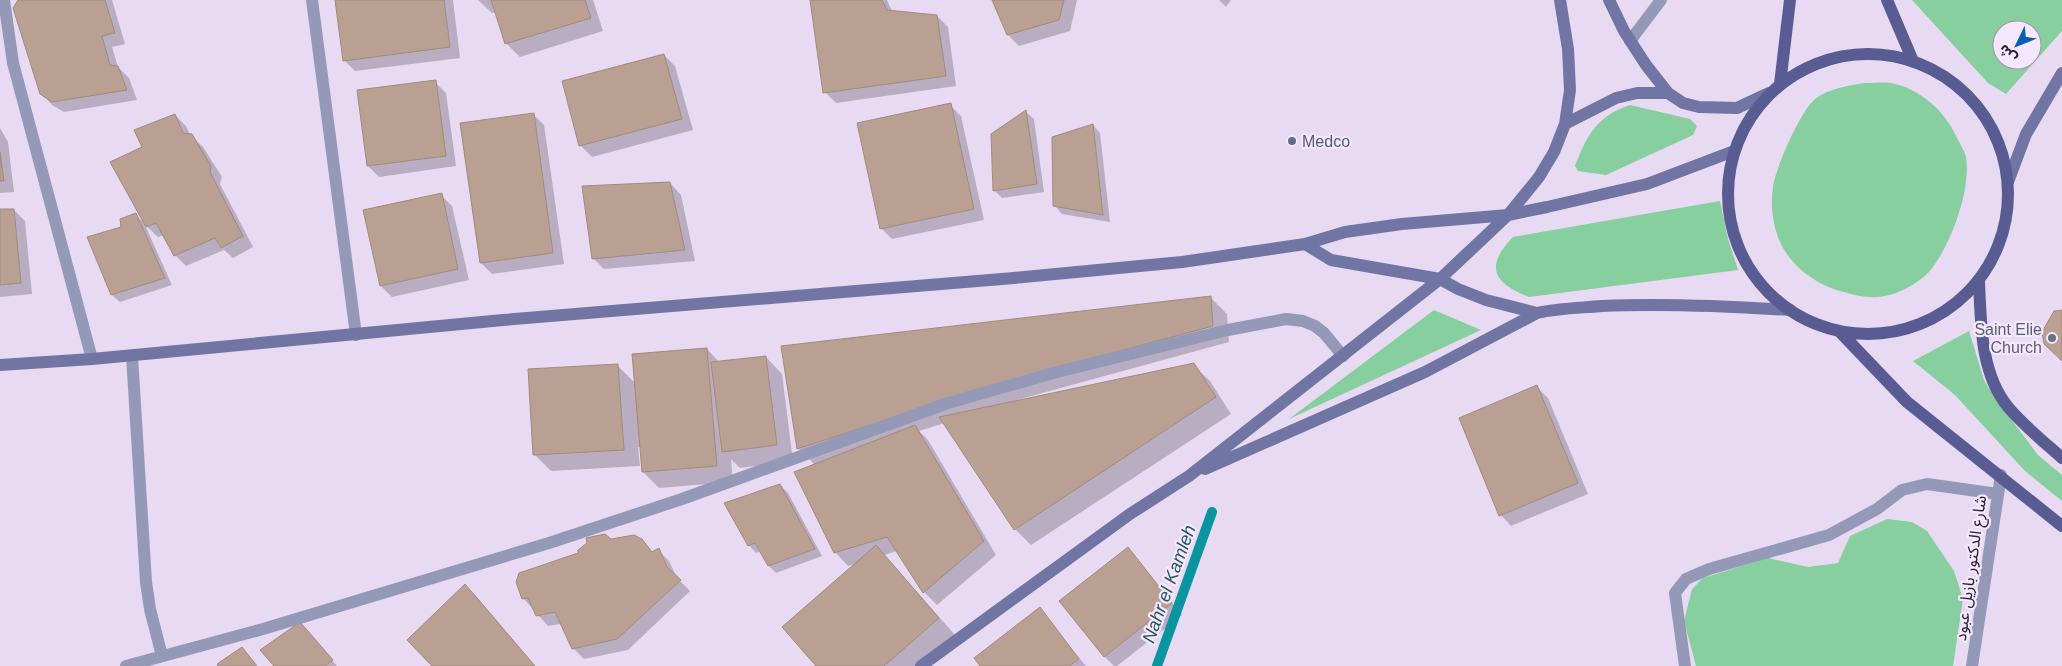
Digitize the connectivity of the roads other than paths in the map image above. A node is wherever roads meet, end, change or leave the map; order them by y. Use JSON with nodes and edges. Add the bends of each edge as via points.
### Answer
{"nodes":[{"id":1,"x":4,"y":0,"type":"edge"},
{"id":2,"x":312,"y":0,"type":"edge"},
{"id":3,"x":1560,"y":0,"type":"edge"},
{"id":4,"x":1609,"y":0,"type":"edge"},
{"id":5,"x":1661,"y":0,"type":"edge"},
{"id":6,"x":1790,"y":0,"type":"edge"},
{"id":7,"x":1888,"y":0,"type":"edge"},
{"id":8,"x":1630,"y":41,"type":"junction"},
{"id":9,"x":1913,"y":61,"type":"junction"},
{"id":10,"x":2062,"y":73,"type":"edge"},
{"id":11,"x":1780,"y":84,"type":"junction"},
{"id":12,"x":1668,"y":93,"type":"junction"},
{"id":13,"x":1769,"y":94,"type":"junction"},
{"id":14,"x":1565,"y":124,"type":"junction"},
{"id":15,"x":1734,"y":151,"type":"junction"},
{"id":16,"x":2008,"y":182,"type":"junction"},
{"id":17,"x":1508,"y":215,"type":"junction"},
{"id":18,"x":1305,"y":244,"type":"junction"},
{"id":19,"x":1440,"y":279,"type":"junction"},
{"id":20,"x":1980,"y":281,"type":"junction"},
{"id":21,"x":1790,"y":310,"type":"junction"},
{"id":22,"x":1537,"y":313,"type":"junction"},
{"id":23,"x":1840,"y":332,"type":"junction"},
{"id":24,"x":356,"y":335,"type":"junction"},
{"id":25,"x":132,"y":356,"type":"junction"},
{"id":26,"x":1343,"y":356,"type":"junction"},
{"id":27,"x":92,"y":359,"type":"junction"},
{"id":28,"x":0,"y":365,"type":"edge"},
{"id":29,"x":2062,"y":458,"type":"edge"},
{"id":30,"x":2001,"y":475,"type":"junction"},
{"id":31,"x":1189,"y":476,"type":"junction"},
{"id":32,"x":1998,"y":494,"type":"junction"},
{"id":33,"x":2062,"y":526,"type":"edge"},
{"id":34,"x":162,"y":656,"type":"junction"},
{"id":35,"x":126,"y":666,"type":"edge"},
{"id":36,"x":921,"y":666,"type":"edge"},
{"id":37,"x":1685,"y":666,"type":"edge"},
{"id":38,"x":1972,"y":666,"type":"edge"}],
"edges":[{"from":1,"to":27,"type":"street","via":[[13,63]]},
{"from":2,"to":24,"type":"street"},
{"from":3,"to":14,"type":"main road","via":[[1568,49],[1570,90]]},
{"from":4,"to":8,"type":"main road"},
{"from":5,"to":8,"type":"street"},
{"from":6,"to":11,"type":"main road"},
{"from":7,"to":9,"type":"main road"},
{"from":8,"to":12,"type":"main road"},
{"from":9,"to":11,"type":"main road","via":[[1867,54],[1830,58]]},
{"from":9,"to":16,"type":"main road","via":[[1942,75],[1968,95],[1983,114],[2002,150]]},
{"from":10,"to":16,"type":"main road","via":[[2026,134]]},
{"from":11,"to":13,"type":"main road"},
{"from":12,"to":13,"type":"main road","via":[[1683,103],[1718,109],[1737,108]]},
{"from":12,"to":14,"type":"main road","via":[[1637,93],[1616,98]]},
{"from":13,"to":15,"type":"main road","via":[[1748,120]]},
{"from":14,"to":17,"type":"main road","via":[[1544,168]]},
{"from":15,"to":17,"type":"main road","via":[[1647,184]]},
{"from":15,"to":21,"type":"main road","via":[[1727,198],[1737,245],[1761,285]]},
{"from":16,"to":20,"type":"main road","via":[[2003,234]]},
{"from":17,"to":18,"type":"main road","via":[[1345,232]]},
{"from":17,"to":19,"type":"main road"},
{"from":18,"to":19,"type":"main road","via":[[1331,260]]},
{"from":18,"to":24,"type":"main road","via":[[1084,272]]},
{"from":19,"to":22,"type":"main road","via":[[1486,300]]},
{"from":19,"to":26,"type":"main road"},
{"from":20,"to":23,"type":"main road","via":[[1952,308],[1917,327],[1879,334]]},
{"from":20,"to":29,"type":"main road","via":[[1985,352],[2000,393],[2024,424]]},
{"from":21,"to":22,"type":"main road","via":[[1618,306],[1553,309]]},
{"from":21,"to":23,"type":"main road","via":[[1818,326]]},
{"from":22,"to":31,"type":"main road","via":[[1425,372]]},
{"from":23,"to":30,"type":"main road","via":[[1907,402]]},
{"from":24,"to":25,"type":"main road"},
{"from":25,"to":27,"type":"main road"},
{"from":25,"to":34,"type":"street","via":[[146,582]]},
{"from":26,"to":31,"type":"main road"},
{"from":26,"to":34,"type":"street","via":[[1315,326],[1286,319],[1049,374],[948,403],[549,543]]},
{"from":27,"to":28,"type":"main road"},
{"from":30,"to":32,"type":"street","name":"شارع الدكتور بازيل عبود"},
{"from":30,"to":33,"type":"main road"},
{"from":31,"to":36,"type":"main road","via":[[1122,520]]},
{"from":32,"to":37,"type":"street","via":[[1927,484],[1902,490],[1877,509],[1829,535],[1709,569],[1686,579],[1675,593]]},
{"from":32,"to":38,"type":"street","name":"شارع الدكتور بازيل عبود"},
{"from":34,"to":35,"type":"street"}]}
